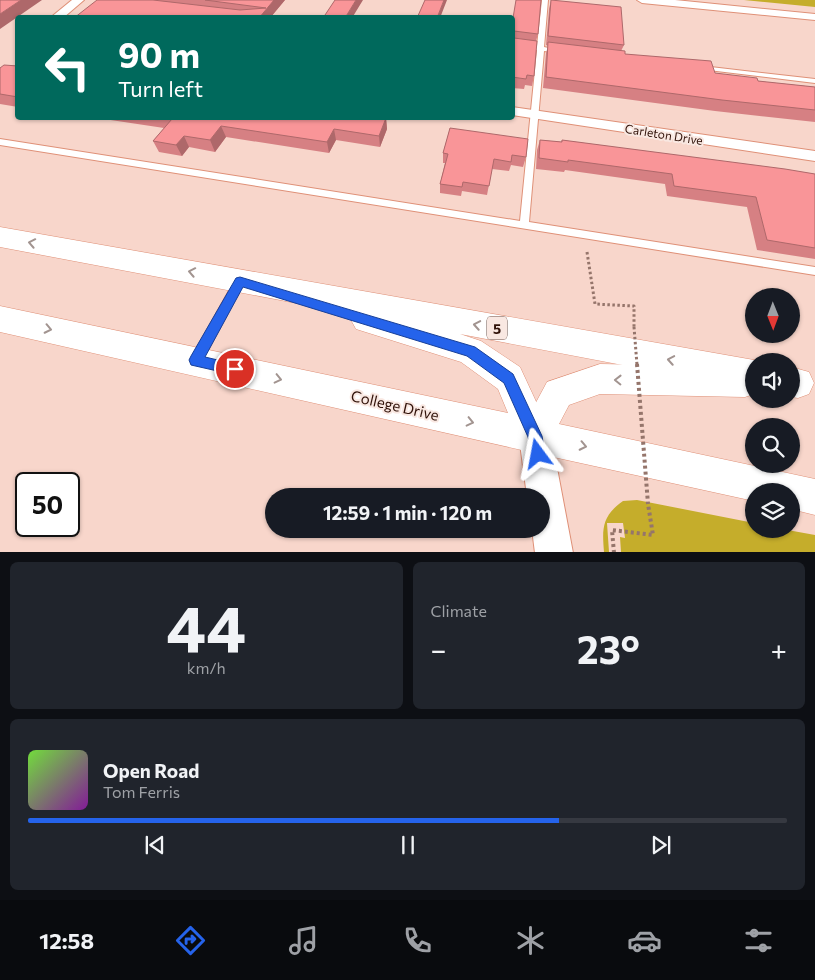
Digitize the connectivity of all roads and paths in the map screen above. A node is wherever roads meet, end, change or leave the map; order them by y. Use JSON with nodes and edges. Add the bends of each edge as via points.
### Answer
{"nodes":[{"id":1,"x":79,"y":0,"type":"edge"},
{"id":2,"x":546,"y":0,"type":"edge"},
{"id":3,"x":642,"y":0,"type":"edge"},
{"id":4,"x":59,"y":15,"type":"edge"},
{"id":5,"x":815,"y":17,"type":"edge"},
{"id":6,"x":515,"y":46,"type":"edge"},
{"id":7,"x":541,"y":49,"type":"junction"},
{"id":8,"x":570,"y":52,"type":"edge"},
{"id":9,"x":697,"y":67,"type":"edge"},
{"id":10,"x":815,"y":82,"type":"edge"},
{"id":11,"x":515,"y":112,"type":"edge"},
{"id":12,"x":534,"y":114,"type":"junction"},
{"id":13,"x":0,"y":142,"type":"edge"},
{"id":14,"x":815,"y":156,"type":"edge"},
{"id":15,"x":524,"y":225,"type":"junction"},
{"id":16,"x":0,"y":237,"type":"edge"},
{"id":17,"x":578,"y":250,"type":"dead end"},
{"id":18,"x":815,"y":272,"type":"edge"},
{"id":19,"x":240,"y":281,"type":"junction"},
{"id":20,"x":0,"y":319,"type":"edge"},
{"id":21,"x":196,"y":360,"type":"junction"},
{"id":22,"x":745,"y":373,"type":"edge"},
{"id":23,"x":745,"y":382,"type":"edge"},
{"id":24,"x":535,"y":436,"type":"junction"},
{"id":25,"x":754,"y":483,"type":"edge"},
{"id":26,"x":800,"y":493,"type":"edge"},
{"id":27,"x":815,"y":497,"type":"edge"},
{"id":28,"x":554,"y":552,"type":"edge"},
{"id":29,"x":614,"y":552,"type":"edge"}],
"edges":[{"from":1,"to":4,"type":"street"},
{"from":2,"to":7,"type":"lane"},
{"from":3,"to":5,"type":"street"},
{"from":6,"to":7,"type":"lane"},
{"from":7,"to":8,"type":"lane"},
{"from":7,"to":12,"type":"lane"},
{"from":9,"to":10,"type":"lane"},
{"from":11,"to":12,"type":"street","name":"Carleton Drive"},
{"from":12,"to":14,"type":"street","name":"Carleton Drive"},
{"from":12,"to":15,"type":"lane"},
{"from":13,"to":15,"type":"lane"},
{"from":15,"to":18,"type":"lane"},
{"from":19,"to":16,"type":"main road","number":"5","one_way":true},
{"from":17,"to":29,"type":"path","bridge":true,"via":[[588,252],[595,304],[634,306],[653,535],[612,530]]},
{"from":19,"to":21,"type":"lane"},
{"from":22,"to":19,"type":"main road","number":"5","one_way":true},
{"from":19,"to":24,"type":"main road","via":[[470,352],[508,378]]},
{"from":20,"to":21,"type":"main road","name":"College Drive","one_way":true},
{"from":21,"to":24,"type":"main road","name":"College Drive","one_way":true},
{"from":23,"to":24,"type":"main road","one_way":true,"via":[[600,379],[558,393]]},
{"from":24,"to":25,"type":"main road","name":"College Drive","one_way":true},
{"from":24,"to":28,"type":"main road"},
{"from":26,"to":27,"type":"main road","name":"College Drive"}]}
